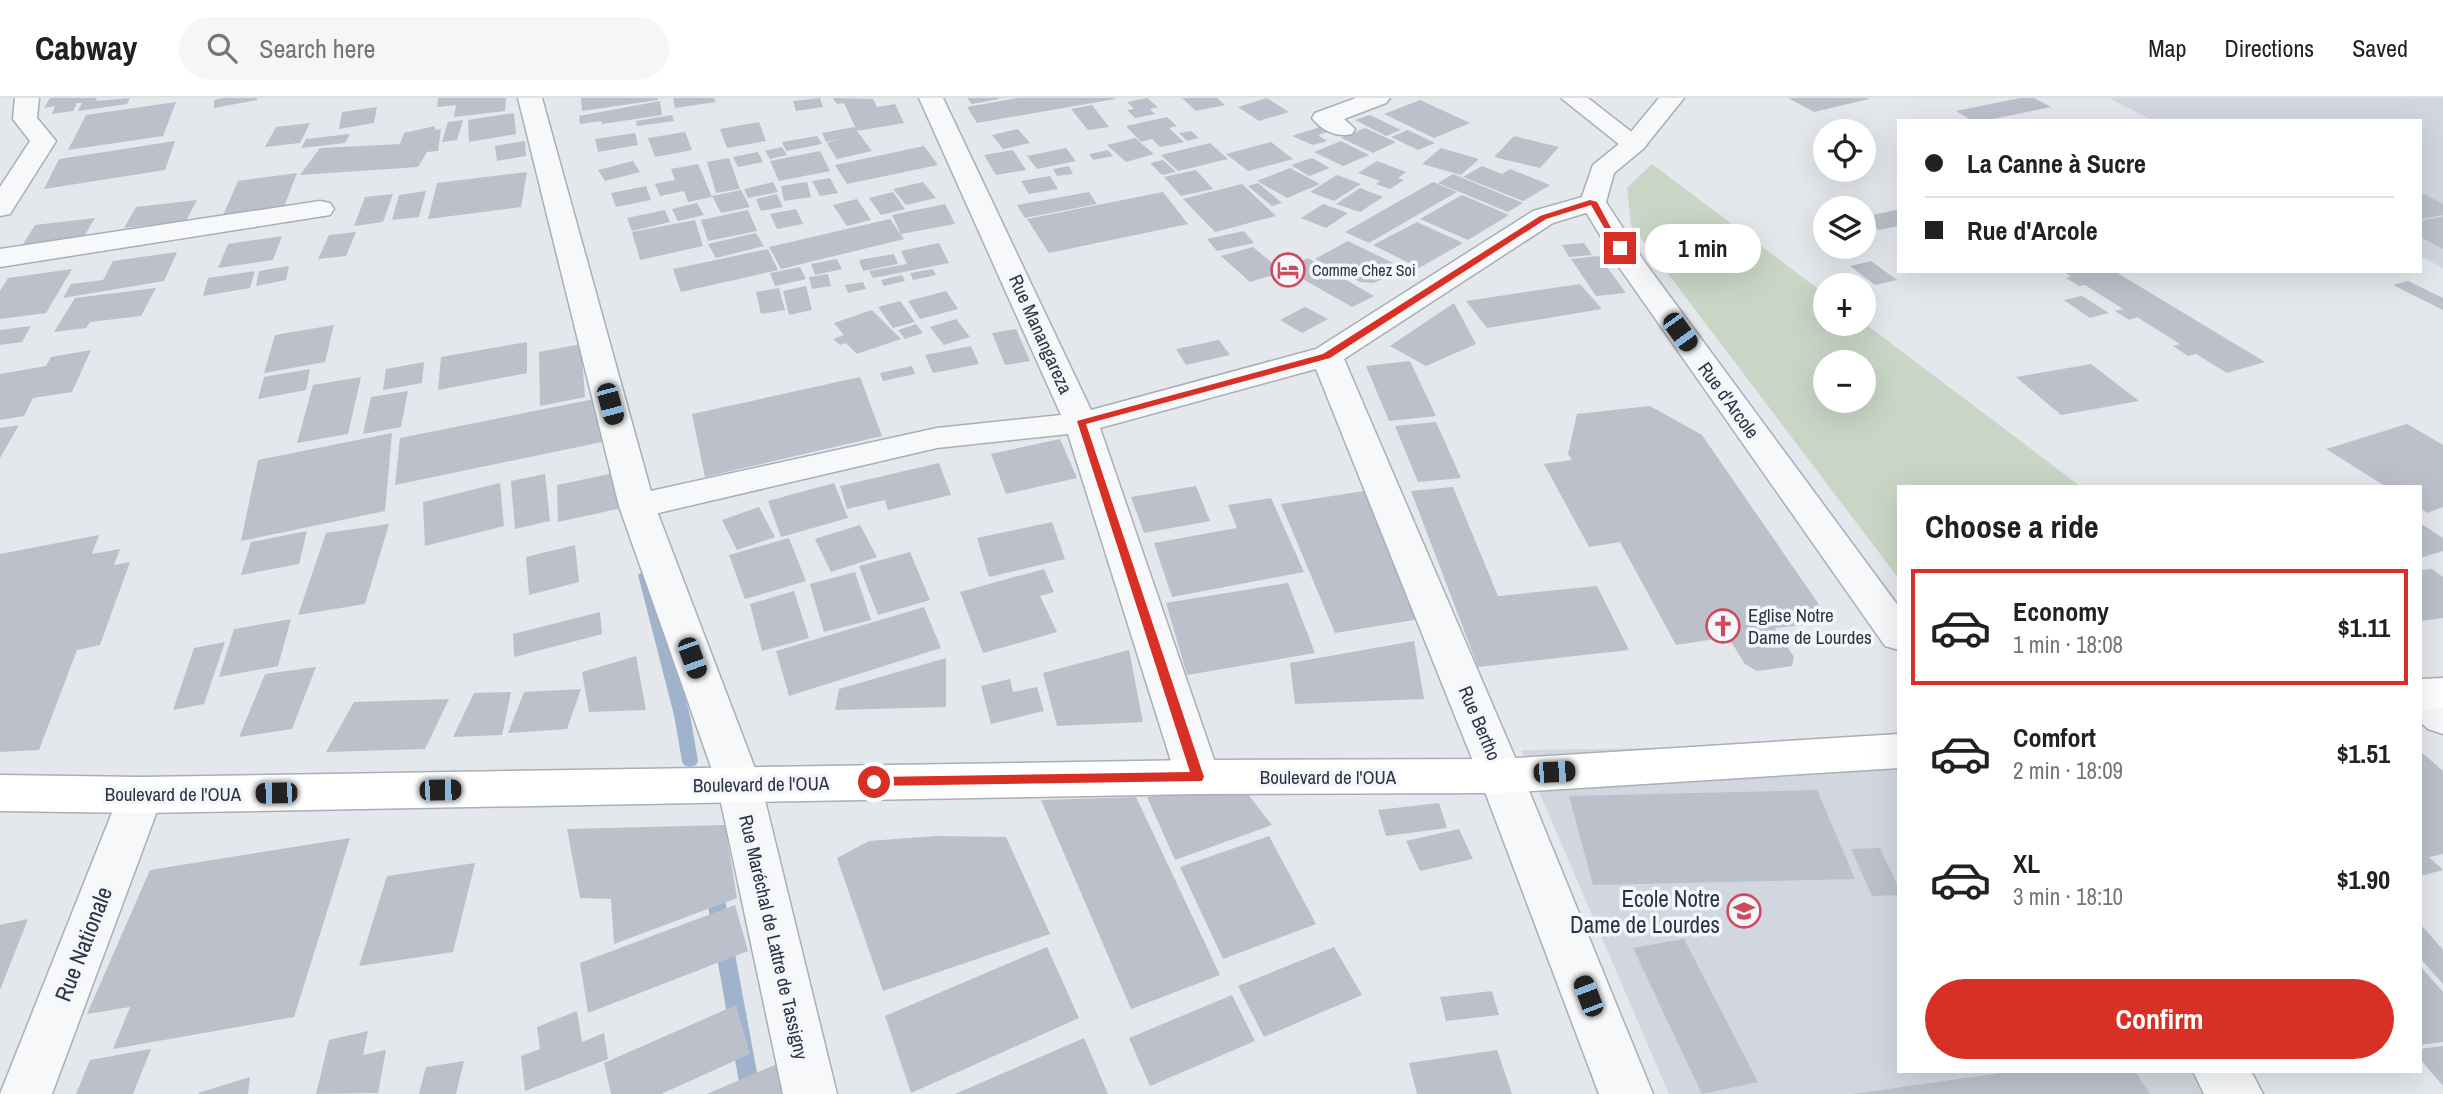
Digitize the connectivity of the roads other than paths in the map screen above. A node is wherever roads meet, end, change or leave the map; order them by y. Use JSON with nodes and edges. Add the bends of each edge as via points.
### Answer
{"nodes":[{"id":1,"x":27,"y":98,"type":"edge"},
{"id":2,"x":530,"y":98,"type":"edge"},
{"id":3,"x":930,"y":98,"type":"edge"},
{"id":4,"x":1378,"y":98,"type":"edge"},
{"id":5,"x":1573,"y":98,"type":"edge"},
{"id":6,"x":1672,"y":98,"type":"edge"},
{"id":7,"x":1343,"y":129,"type":"dead end"},
{"id":8,"x":1634,"y":144,"type":"junction"},
{"id":9,"x":1593,"y":202,"type":"junction"},
{"id":10,"x":0,"y":208,"type":"edge"},
{"id":11,"x":320,"y":209,"type":"dead end"},
{"id":12,"x":0,"y":258,"type":"edge"},
{"id":13,"x":1326,"y":356,"type":"junction"},
{"id":14,"x":1081,"y":423,"type":"junction"},
{"id":15,"x":637,"y":506,"type":"junction"},
{"id":16,"x":1897,"y":633,"type":"edge"},
{"id":17,"x":2443,"y":693,"type":"edge"},
{"id":18,"x":2422,"y":695,"type":"edge"},
{"id":19,"x":2422,"y":697,"type":"edge"},
{"id":20,"x":2443,"y":718,"type":"edge"},
{"id":21,"x":1897,"y":751,"type":"edge"},
{"id":22,"x":1501,"y":776,"type":"junction"},
{"id":23,"x":1198,"y":777,"type":"junction"},
{"id":24,"x":739,"y":784,"type":"junction"},
{"id":25,"x":0,"y":793,"type":"edge"},
{"id":26,"x":141,"y":795,"type":"junction"},
{"id":27,"x":2220,"y":1073,"type":"edge"},
{"id":28,"x":25,"y":1094,"type":"edge"},
{"id":29,"x":810,"y":1094,"type":"edge"},
{"id":30,"x":1626,"y":1094,"type":"edge"},
{"id":31,"x":2236,"y":1094,"type":"edge"}],
"edges":[{"from":1,"to":10,"type":"street","via":[[25,119],[43,141]]},
{"from":2,"to":15,"type":"street","name":"Rue Maréchal de Lattre de Tassigny"},
{"from":3,"to":14,"type":"street","name":"Rue Manangareza"},
{"from":4,"to":7,"type":"street","via":[[1324,118]]},
{"from":5,"to":8,"type":"street"},
{"from":6,"to":8,"type":"street"},
{"from":8,"to":9,"type":"street","via":[[1602,170]]},
{"from":9,"to":13,"type":"street","via":[[1543,217]]},
{"from":9,"to":16,"type":"street","name":"Rue d'Arcole","via":[[1633,267]]},
{"from":11,"to":12,"type":"street"},
{"from":13,"to":14,"type":"street"},
{"from":13,"to":22,"type":"street","name":"Rue Bertho"},
{"from":14,"to":15,"type":"street","via":[[937,438]]},
{"from":14,"to":23,"type":"street","name":"Rue Manangareza"},
{"from":15,"to":24,"type":"street","name":"Rue Maréchal de Lattre de Tassigny"},
{"from":17,"to":18,"type":"main road"},
{"from":19,"to":20,"type":"street"},
{"from":21,"to":22,"type":"main road","name":"Boulevard de l'OUA"},
{"from":22,"to":23,"type":"main road","name":"Boulevard de l'OUA"},
{"from":22,"to":30,"type":"street","name":"Rue Bertho"},
{"from":23,"to":24,"type":"main road","name":"Boulevard de l'OUA"},
{"from":24,"to":26,"type":"main road","name":"Boulevard de l'OUA"},
{"from":24,"to":29,"type":"street","name":"Rue Maréchal de Lattre de Tassigny"},
{"from":25,"to":26,"type":"main road","name":"Boulevard de l'OUA"},
{"from":26,"to":28,"type":"street","name":"Rue Nationale"},
{"from":27,"to":31,"type":"street"}]}
